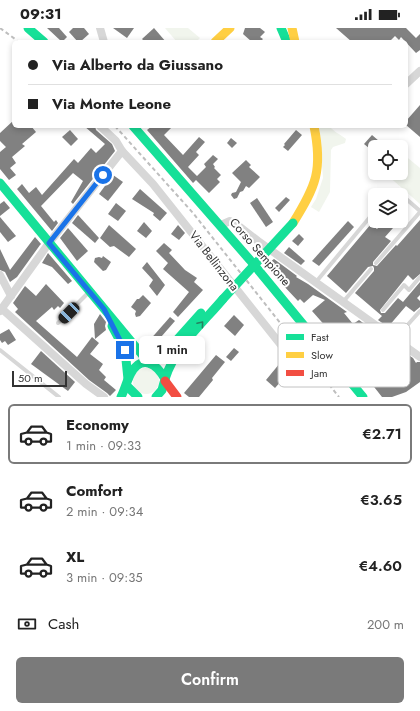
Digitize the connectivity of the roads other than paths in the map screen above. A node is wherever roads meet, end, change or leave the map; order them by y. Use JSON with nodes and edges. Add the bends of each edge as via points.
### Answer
{"nodes":[{"id":1,"x":28,"y":28,"type":"edge"},
{"id":2,"x":100,"y":28,"type":"edge"},
{"id":3,"x":230,"y":28,"type":"edge"},
{"id":4,"x":280,"y":28,"type":"edge"},
{"id":5,"x":292,"y":28,"type":"edge"},
{"id":6,"x":42,"y":40,"type":"edge"},
{"id":7,"x":103,"y":40,"type":"edge"},
{"id":8,"x":217,"y":40,"type":"edge"},
{"id":9,"x":286,"y":40,"type":"edge"},
{"id":10,"x":295,"y":40,"type":"edge"},
{"id":11,"x":420,"y":71,"type":"edge"},
{"id":12,"x":408,"y":82,"type":"edge"},
{"id":13,"x":102,"y":128,"type":"edge"},
{"id":14,"x":136,"y":128,"type":"edge"},
{"id":15,"x":306,"y":128,"type":"edge"},
{"id":16,"x":314,"y":128,"type":"edge"},
{"id":17,"x":122,"y":151,"type":"junction"},
{"id":18,"x":0,"y":184,"type":"edge"},
{"id":19,"x":408,"y":200,"type":"edge"},
{"id":20,"x":420,"y":211,"type":"edge"},
{"id":21,"x":368,"y":220,"type":"edge"},
{"id":22,"x":290,"y":221,"type":"junction"},
{"id":23,"x":221,"y":225,"type":"junction"},
{"id":24,"x":49,"y":243,"type":"junction"},
{"id":25,"x":376,"y":263,"type":"dead end"},
{"id":26,"x":371,"y":269,"type":"dead end"},
{"id":27,"x":0,"y":275,"type":"edge"},
{"id":28,"x":420,"y":277,"type":"edge"},
{"id":29,"x":316,"y":283,"type":"junction"},
{"id":30,"x":89,"y":292,"type":"junction"},
{"id":31,"x":11,"y":296,"type":"junction"},
{"id":32,"x":220,"y":296,"type":"junction"},
{"id":33,"x":343,"y":302,"type":"junction"},
{"id":34,"x":104,"y":309,"type":"junction"},
{"id":35,"x":1,"y":310,"type":"edge"},
{"id":36,"x":383,"y":310,"type":"dead end"},
{"id":37,"x":420,"y":311,"type":"edge"},
{"id":38,"x":58,"y":323,"type":"dead end"},
{"id":39,"x":304,"y":323,"type":"edge"},
{"id":40,"x":373,"y":323,"type":"edge"},
{"id":41,"x":409,"y":323,"type":"edge"},
{"id":42,"x":278,"y":341,"type":"edge"},
{"id":43,"x":0,"y":350,"type":"edge"},
{"id":44,"x":410,"y":350,"type":"edge"},
{"id":45,"x":420,"y":357,"type":"edge"},
{"id":46,"x":151,"y":363,"type":"junction"},
{"id":47,"x":165,"y":380,"type":"junction"},
{"id":48,"x":128,"y":383,"type":"junction"},
{"id":49,"x":355,"y":387,"type":"edge"},
{"id":50,"x":59,"y":397,"type":"edge"},
{"id":51,"x":104,"y":397,"type":"edge"},
{"id":52,"x":121,"y":397,"type":"edge"},
{"id":53,"x":138,"y":397,"type":"edge"},
{"id":54,"x":156,"y":397,"type":"edge"},
{"id":55,"x":178,"y":397,"type":"edge"},
{"id":56,"x":363,"y":397,"type":"edge"}],
"edges":[{"from":1,"to":6,"type":"street"},
{"from":2,"to":7,"type":"street"},
{"from":3,"to":8,"type":"street"},
{"from":4,"to":9,"type":"street"},
{"from":5,"to":10,"type":"street"},
{"from":11,"to":12,"type":"street"},
{"from":13,"to":17,"type":"street","name":"Via Bellinzona"},
{"from":14,"to":23,"type":"street","name":"Corso Sempione"},
{"from":15,"to":22,"type":"street","via":[[310,142],[309,180]]},
{"from":16,"to":22,"type":"street","via":[[317,141],[315,182],[309,198]]},
{"from":17,"to":24,"type":"street"},
{"from":17,"to":42,"type":"street","name":"Via Bellinzona","via":[[153,184]]},
{"from":18,"to":24,"type":"street"},
{"from":19,"to":20,"type":"lane"},
{"from":20,"to":25,"type":"lane"},
{"from":21,"to":29,"type":"lane"},
{"from":22,"to":32,"type":"street","bridge":true},
{"from":23,"to":29,"type":"street","via":[[230,221],[236,224]]},
{"from":23,"to":39,"type":"street","name":"Corso Sempione"},
{"from":24,"to":30,"type":"street"},
{"from":24,"to":31,"type":"street"},
{"from":26,"to":33,"type":"lane"},
{"from":27,"to":31,"type":"street"},
{"from":28,"to":36,"type":"lane","via":[[409,290],[404,285]]},
{"from":29,"to":33,"type":"street"},
{"from":30,"to":34,"type":"street"},
{"from":30,"to":38,"type":"lane"},
{"from":31,"to":35,"type":"street"},
{"from":32,"to":46,"type":"street","via":[[167,351]]},
{"from":47,"to":32,"type":"street","one_way":true,"via":[[175,355]]},
{"from":33,"to":40,"type":"street"},
{"from":34,"to":46,"type":"street"},
{"from":34,"to":48,"type":"street","via":[[125,350]]},
{"from":35,"to":51,"type":"street"},
{"from":37,"to":41,"type":"lane"},
{"from":43,"to":50,"type":"lane"},
{"from":44,"to":45,"type":"street"},
{"from":46,"to":47,"type":"street"},
{"from":46,"to":48,"type":"street","via":[[136,367]]},
{"from":47,"to":54,"type":"street","via":[[162,390]]},
{"from":47,"to":55,"type":"street"},
{"from":48,"to":52,"type":"street"},
{"from":48,"to":53,"type":"street"},
{"from":49,"to":56,"type":"street","name":"Corso Sempione"}]}
